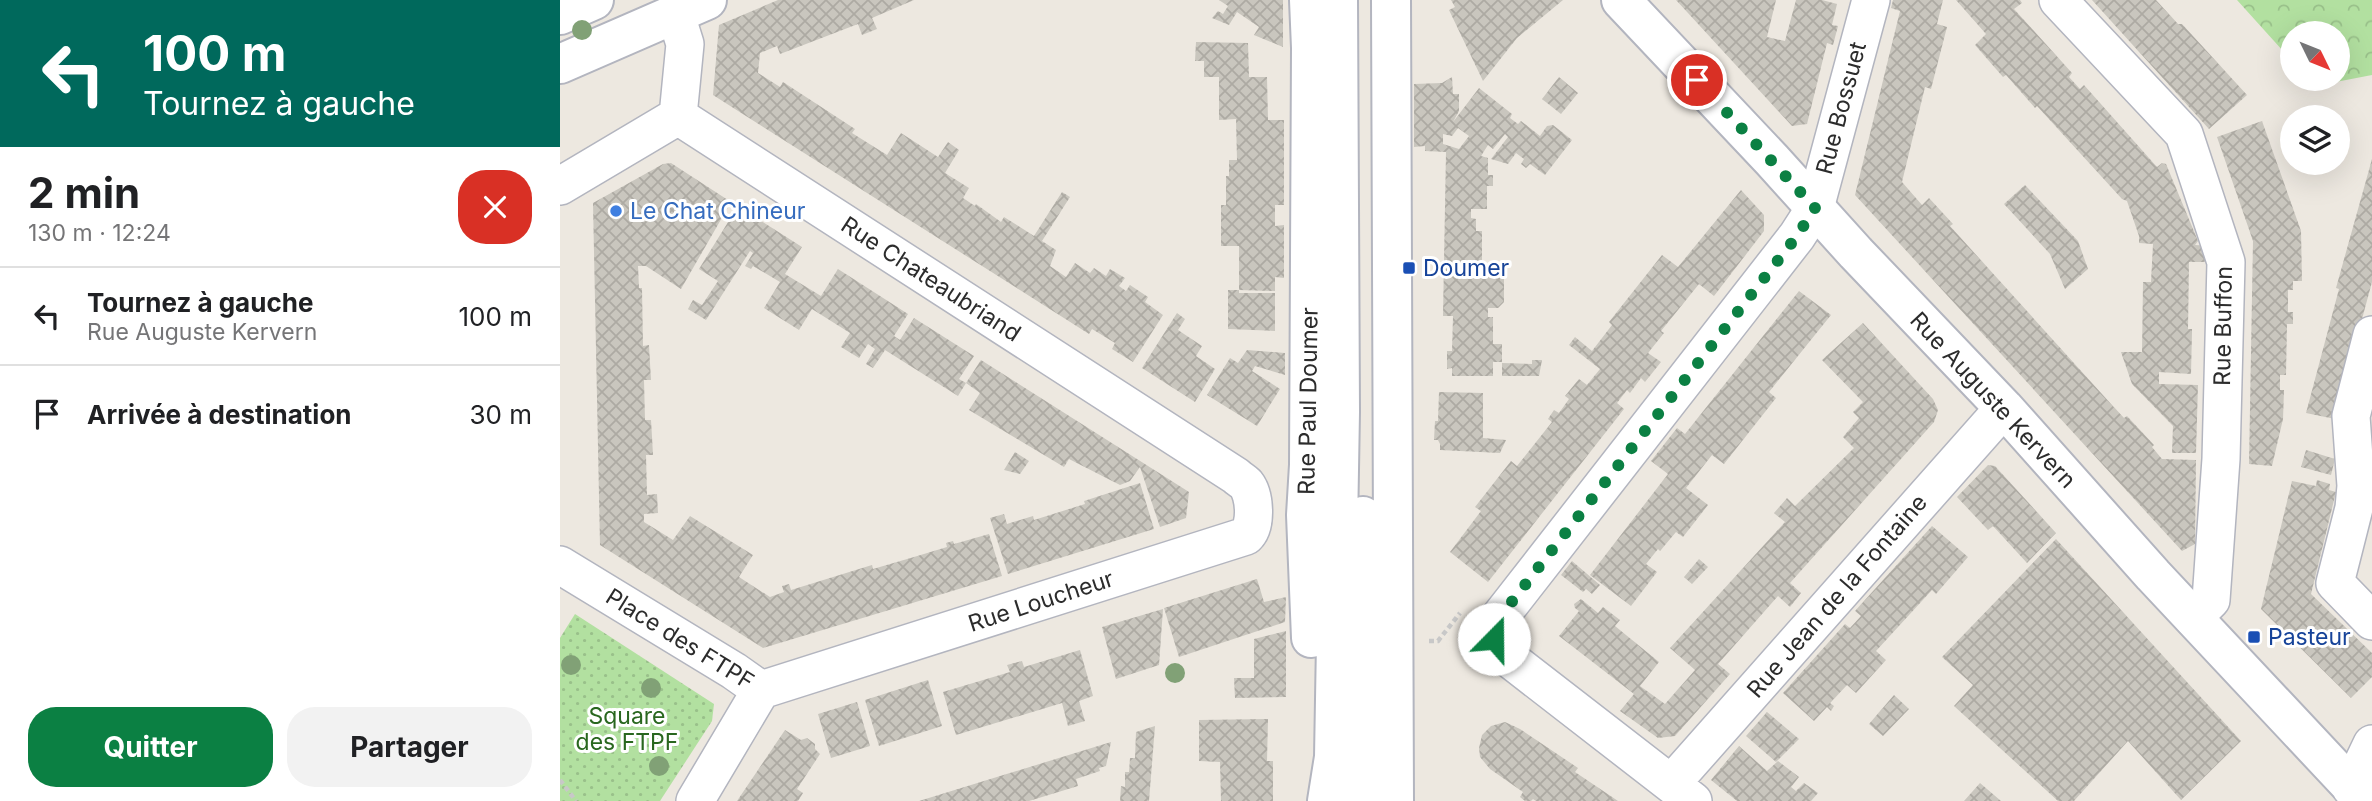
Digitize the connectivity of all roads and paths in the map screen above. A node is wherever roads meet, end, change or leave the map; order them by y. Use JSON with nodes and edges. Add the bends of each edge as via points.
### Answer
{"nodes":[{"id":1,"x":594,"y":0,"type":"edge"},
{"id":2,"x":1309,"y":0,"type":"edge"},
{"id":3,"x":1338,"y":0,"type":"edge"},
{"id":4,"x":1357,"y":0,"type":"edge"},
{"id":5,"x":1391,"y":0,"type":"edge"},
{"id":6,"x":1621,"y":0,"type":"edge"},
{"id":7,"x":1871,"y":0,"type":"edge"},
{"id":8,"x":2058,"y":0,"type":"edge"},
{"id":9,"x":691,"y":7,"type":"edge"},
{"id":10,"x":560,"y":15,"type":"edge"},
{"id":11,"x":560,"y":64,"type":"edge"},
{"id":12,"x":678,"y":116,"type":"junction"},
{"id":13,"x":560,"y":186,"type":"edge"},
{"id":14,"x":1815,"y":208,"type":"junction"},
{"id":15,"x":1377,"y":277,"type":"junction"},
{"id":16,"x":2372,"y":335,"type":"edge"},
{"id":17,"x":2004,"y":408,"type":"junction"},
{"id":18,"x":1253,"y":512,"type":"junction"},
{"id":19,"x":1306,"y":515,"type":"junction"},
{"id":20,"x":560,"y":565,"type":"edge"},
{"id":21,"x":1462,"y":610,"type":"dead end"},
{"id":22,"x":2193,"y":618,"type":"junction"},
{"id":23,"x":2372,"y":621,"type":"edge"},
{"id":24,"x":1438,"y":641,"type":"dead end"},
{"id":25,"x":761,"y":690,"type":"junction"},
{"id":26,"x":2372,"y":744,"type":"edge"},
{"id":27,"x":560,"y":780,"type":"edge"},
{"id":28,"x":1682,"y":793,"type":"edge"},
{"id":29,"x":2358,"y":794,"type":"edge"},
{"id":30,"x":576,"y":801,"type":"edge"},
{"id":31,"x":695,"y":801,"type":"edge"},
{"id":32,"x":1318,"y":801,"type":"edge"},
{"id":33,"x":1327,"y":801,"type":"edge"},
{"id":34,"x":1362,"y":801,"type":"edge"},
{"id":35,"x":1394,"y":801,"type":"edge"}],
"edges":[{"from":1,"to":10,"type":"main road"},
{"from":2,"to":19,"type":"main road","name":"Rue Paul Doumer"},
{"from":3,"to":33,"type":"main road","via":[[1340,412],[1334,757]]},
{"from":4,"to":15,"type":"main road"},
{"from":5,"to":15,"type":"main road"},
{"from":6,"to":14,"type":"main road","name":"Rue Auguste Kervern"},
{"from":7,"to":14,"type":"street","name":"Rue Bossuet"},
{"from":8,"to":22,"type":"street","name":"Rue Buffon","via":[[2184,134],[2226,262],[2221,458],[2211,600]]},
{"from":9,"to":11,"type":"main road"},
{"from":9,"to":12,"type":"street"},
{"from":12,"to":13,"type":"street"},
{"from":12,"to":18,"type":"street","name":"Rue Chateaubriand","via":[[1236,476],[1247,485]]},
{"from":14,"to":17,"type":"main road","name":"Rue Auguste Kervern"},
{"from":14,"to":28,"type":"street","name":"Rue Bossuet","via":[[1496,622],[1494,639],[1502,653]]},
{"from":15,"to":34,"type":"main road","via":[[1364,608]]},
{"from":15,"to":35,"type":"main road"},
{"from":16,"to":23,"type":"street","via":[[2351,416],[2354,508],[2335,583]]},
{"from":17,"to":22,"type":"main road","name":"Rue Auguste Kervern"},
{"from":17,"to":28,"type":"street","name":"Rue Jean de la Fontaine"},
{"from":18,"to":19,"type":"street"},
{"from":18,"to":25,"type":"street","name":"Rue Loucheur","via":[[1250,532],[1230,542]]},
{"from":19,"to":32,"type":"main road","name":"Rue Paul Doumer"},
{"from":20,"to":25,"type":"street","name":"Place des FTPF"},
{"from":21,"to":24,"type":"path"},
{"from":22,"to":29,"type":"main road","name":"Rue Auguste Kervern"},
{"from":25,"to":31,"type":"street","name":"Place des FTPF"},
{"from":26,"to":29,"type":"street"},
{"from":27,"to":30,"type":"path"}]}
